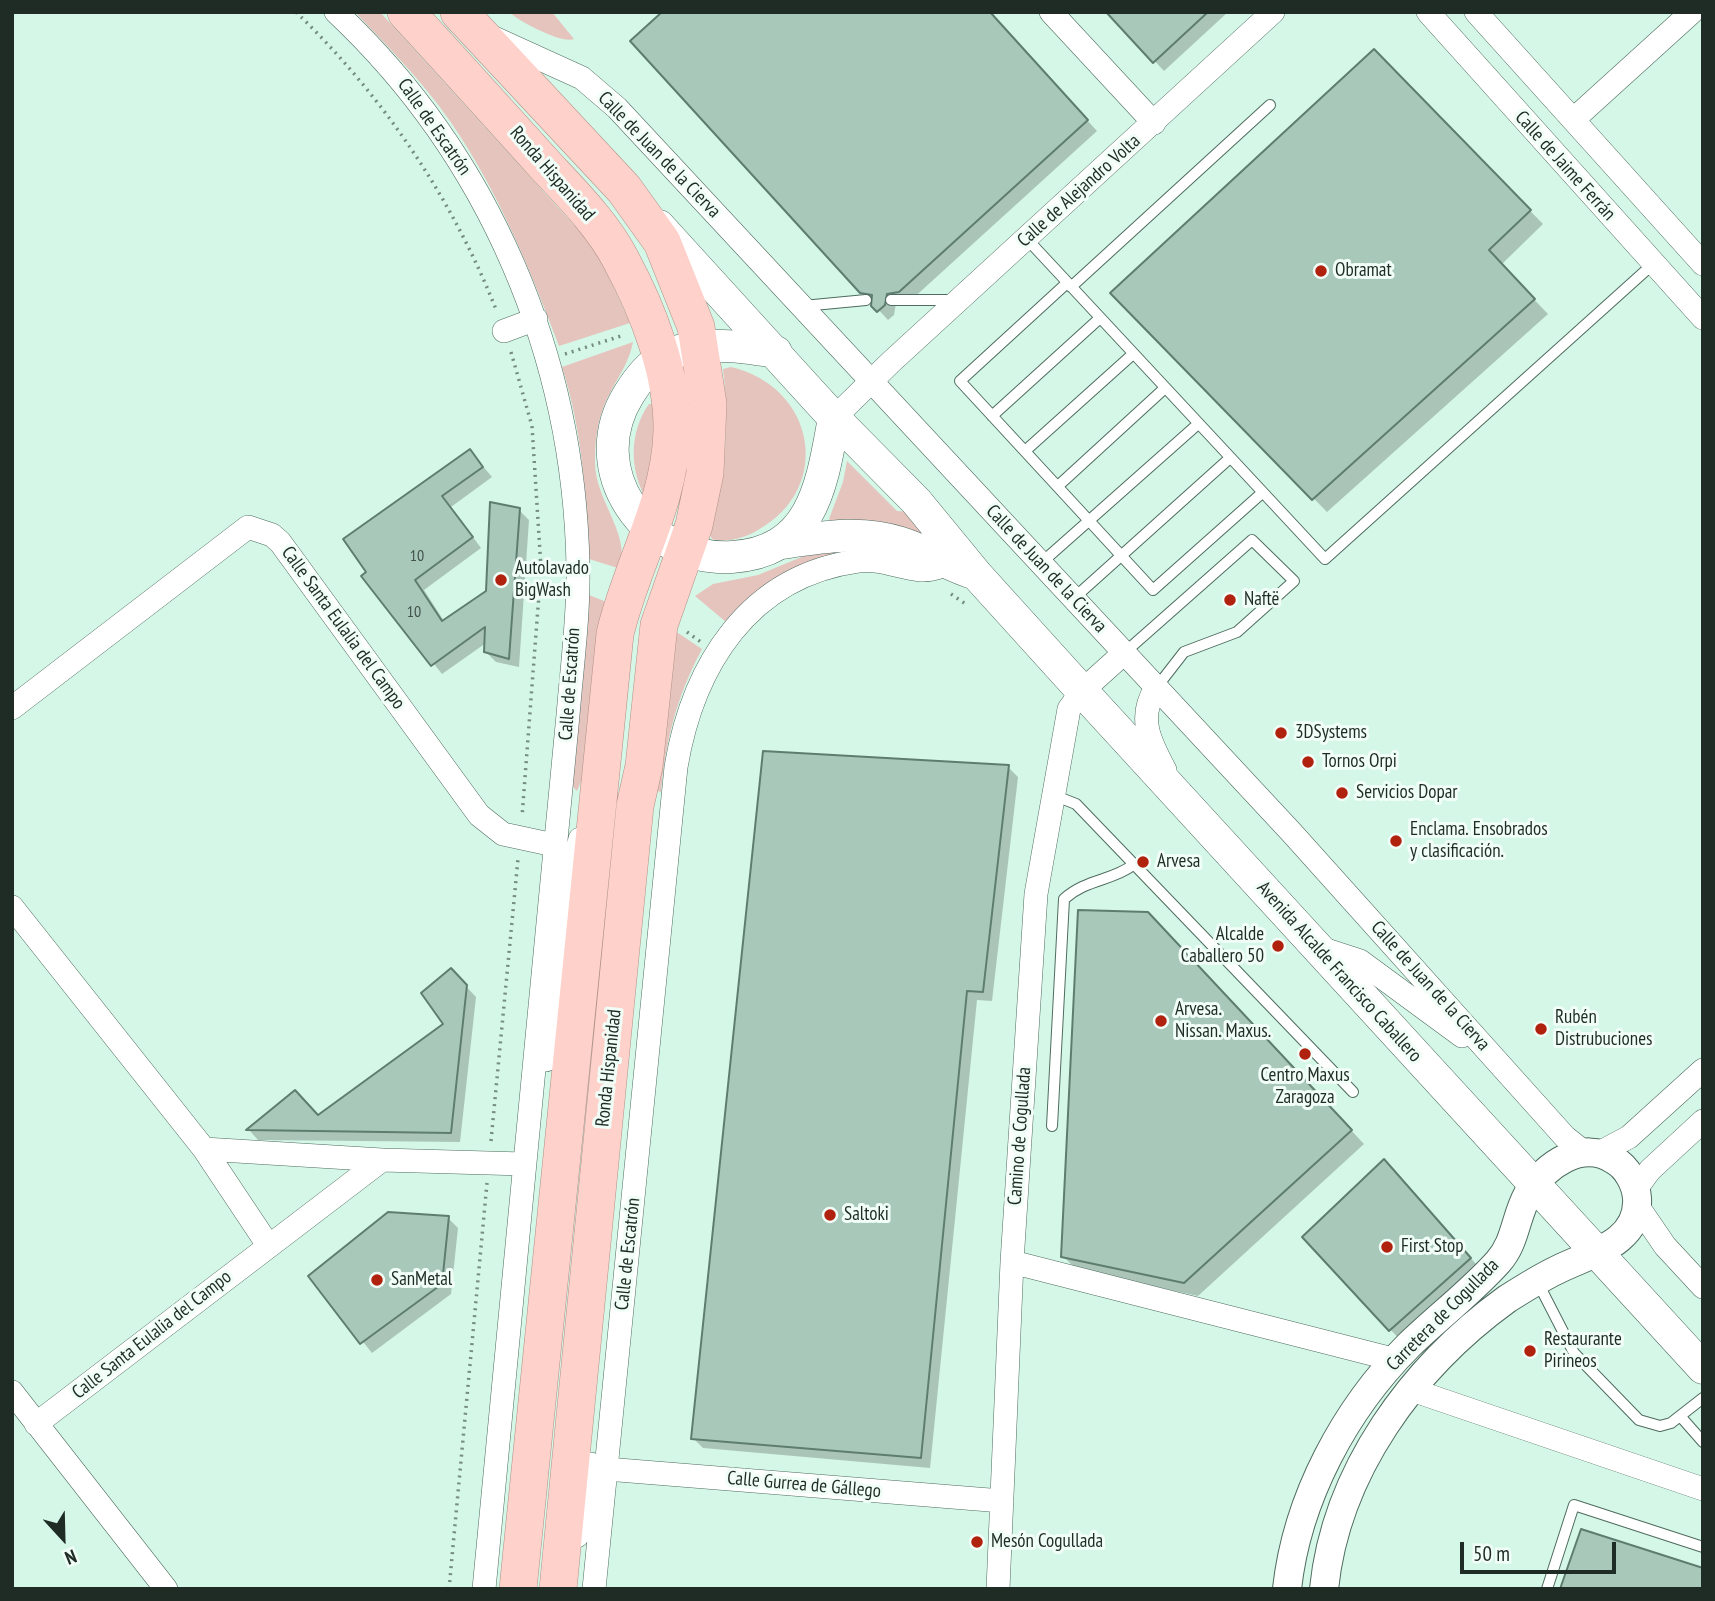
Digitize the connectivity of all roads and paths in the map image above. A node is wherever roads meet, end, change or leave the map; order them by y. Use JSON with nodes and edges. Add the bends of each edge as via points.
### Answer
{"nodes":[{"id":1,"x":296,"y":12,"type":"edge"},
{"id":2,"x":336,"y":12,"type":"edge"},
{"id":3,"x":406,"y":12,"type":"edge"},
{"id":4,"x":1051,"y":12,"type":"edge"},
{"id":5,"x":1428,"y":12,"type":"edge"},
{"id":6,"x":1476,"y":12,"type":"edge"},
{"id":7,"x":1692,"y":12,"type":"edge"},
{"id":8,"x":1274,"y":15,"type":"edge"},
{"id":9,"x":467,"y":21,"type":"edge"},
{"id":10,"x":1270,"y":105,"type":"dead end"},
{"id":11,"x":1574,"y":119,"type":"junction"},
{"id":12,"x":1154,"y":123,"type":"junction"},
{"id":13,"x":624,"y":189,"type":"junction"},
{"id":14,"x":1027,"y":239,"type":"junction"},
{"id":15,"x":1653,"y":264,"type":"junction"},
{"id":16,"x":1703,"y":264,"type":"edge"},
{"id":17,"x":1069,"y":285,"type":"junction"},
{"id":18,"x":891,"y":299,"type":"dead end"},
{"id":19,"x":866,"y":300,"type":"dead end"},
{"id":20,"x":958,"y":300,"type":"junction"},
{"id":21,"x":802,"y":306,"type":"junction"},
{"id":22,"x":1100,"y":318,"type":"junction"},
{"id":23,"x":1703,"y":318,"type":"edge"},
{"id":24,"x":536,"y":319,"type":"junction"},
{"id":25,"x":504,"y":331,"type":"junction"},
{"id":26,"x":700,"y":348,"type":"junction"},
{"id":27,"x":776,"y":352,"type":"junction"},
{"id":28,"x":1133,"y":354,"type":"junction"},
{"id":29,"x":846,"y":356,"type":"junction"},
{"id":30,"x":660,"y":359,"type":"junction"},
{"id":31,"x":891,"y":362,"type":"junction"},
{"id":32,"x":873,"y":381,"type":"junction"},
{"id":33,"x":1165,"y":388,"type":"junction"},
{"id":34,"x":992,"y":415,"type":"junction"},
{"id":35,"x":834,"y":418,"type":"junction"},
{"id":36,"x":1198,"y":424,"type":"junction"},
{"id":37,"x":1025,"y":451,"type":"junction"},
{"id":38,"x":1230,"y":458,"type":"junction"},
{"id":39,"x":1058,"y":486,"type":"junction"},
{"id":40,"x":1262,"y":493,"type":"junction"},
{"id":41,"x":1090,"y":520,"type":"junction"},
{"id":42,"x":651,"y":532,"type":"junction"},
{"id":43,"x":782,"y":543,"type":"junction"},
{"id":44,"x":685,"y":552,"type":"junction"},
{"id":45,"x":1122,"y":555,"type":"junction"},
{"id":46,"x":1040,"y":564,"type":"junction"},
{"id":47,"x":956,"y":577,"type":"junction"},
{"id":48,"x":1073,"y":599,"type":"junction"},
{"id":49,"x":970,"y":607,"type":"dead end"},
{"id":50,"x":1123,"y":654,"type":"junction"},
{"id":51,"x":1156,"y":688,"type":"junction"},
{"id":52,"x":1082,"y":691,"type":"junction"},
{"id":53,"x":12,"y":708,"type":"edge"},
{"id":54,"x":600,"y":765,"type":"junction"},
{"id":55,"x":644,"y":765,"type":"junction"},
{"id":56,"x":1054,"y":795,"type":"junction"},
{"id":57,"x":1180,"y":797,"type":"junction"},
{"id":58,"x":520,"y":839,"type":"junction"},
{"id":59,"x":554,"y":845,"type":"junction"},
{"id":60,"x":1133,"y":865,"type":"junction"},
{"id":61,"x":12,"y":907,"type":"edge"},
{"id":62,"x":660,"y":920,"type":"junction"},
{"id":63,"x":1315,"y":946,"type":"junction"},
{"id":64,"x":1502,"y":1065,"type":"junction"},
{"id":65,"x":1703,"y":1070,"type":"edge"},
{"id":66,"x":1353,"y":1092,"type":"dead end"},
{"id":67,"x":531,"y":1113,"type":"junction"},
{"id":68,"x":1703,"y":1121,"type":"edge"},
{"id":69,"x":1052,"y":1126,"type":"dead end"},
{"id":70,"x":204,"y":1149,"type":"junction"},
{"id":71,"x":1591,"y":1152,"type":"junction"},
{"id":72,"x":382,"y":1160,"type":"junction"},
{"id":73,"x":489,"y":1162,"type":"junction"},
{"id":74,"x":524,"y":1164,"type":"junction"},
{"id":75,"x":1534,"y":1185,"type":"junction"},
{"id":76,"x":1636,"y":1197,"type":"junction"},
{"id":77,"x":268,"y":1245,"type":"junction"},
{"id":78,"x":1599,"y":1253,"type":"junction"},
{"id":79,"x":1012,"y":1262,"type":"junction"},
{"id":80,"x":628,"y":1264,"type":"junction"},
{"id":81,"x":1537,"y":1282,"type":"junction"},
{"id":82,"x":1703,"y":1287,"type":"edge"},
{"id":83,"x":513,"y":1294,"type":"junction"},
{"id":84,"x":1396,"y":1360,"type":"junction"},
{"id":85,"x":1703,"y":1368,"type":"edge"},
{"id":86,"x":1412,"y":1390,"type":"junction"},
{"id":87,"x":12,"y":1392,"type":"edge"},
{"id":88,"x":1703,"y":1398,"type":"edge"},
{"id":89,"x":1681,"y":1417,"type":"junction"},
{"id":90,"x":36,"y":1424,"type":"junction"},
{"id":91,"x":1703,"y":1442,"type":"edge"},
{"id":92,"x":606,"y":1469,"type":"junction"},
{"id":93,"x":1703,"y":1489,"type":"edge"},
{"id":94,"x":1002,"y":1501,"type":"junction"},
{"id":95,"x":1703,"y":1547,"type":"edge"},
{"id":96,"x":166,"y":1589,"type":"edge"},
{"id":97,"x":449,"y":1589,"type":"edge"},
{"id":98,"x":484,"y":1589,"type":"edge"},
{"id":99,"x":511,"y":1589,"type":"edge"},
{"id":100,"x":518,"y":1589,"type":"edge"},
{"id":101,"x":558,"y":1589,"type":"edge"},
{"id":102,"x":594,"y":1589,"type":"edge"},
{"id":103,"x":998,"y":1589,"type":"edge"},
{"id":104,"x":1287,"y":1589,"type":"edge"},
{"id":105,"x":1324,"y":1589,"type":"edge"},
{"id":106,"x":1547,"y":1589,"type":"edge"}],
"edges":[{"from":1,"to":25,"type":"path","via":[[343,62],[418,159],[454,218]]},
{"from":2,"to":24,"type":"street","name":"Calle de Escatrón","via":[[412,93],[452,148],[504,240]]},
{"from":3,"to":30,"type":"highway","name":"Ronda Hispanidad","via":[[593,220],[621,258]]},
{"from":4,"to":12,"type":"street"},
{"from":5,"to":15,"type":"street","name":"Calle de Jaime Ferrán"},
{"from":6,"to":11,"type":"street","name":"Calle de Jaime Ferrán"},
{"from":7,"to":11,"type":"street","name":"Calle de Jaime Ferrán"},
{"from":8,"to":12,"type":"street","name":"Calle de Alejandro Volta"},
{"from":9,"to":13,"type":"highway","name":"Ronda Hispanidad"},
{"from":9,"to":21,"type":"street","name":"Calle de Juan de la Cierva","via":[[582,78],[617,108]]},
{"from":10,"to":17,"type":"lane"},
{"from":11,"to":16,"type":"street","name":"Calle de Jaime Ferrán"},
{"from":12,"to":14,"type":"street","name":"Calle de Alejandro Volta"},
{"from":13,"to":26,"type":"highway","name":"Ronda Hispanidad","via":[[662,242],[694,317]]},
{"from":13,"to":27,"type":"main road","name":"Ronda Hispanidad"},
{"from":14,"to":17,"type":"lane"},
{"from":14,"to":20,"type":"street","name":"Calle de Alejandro Volta"},
{"from":15,"to":23,"type":"street","name":"Calle de Jaime Ferrán"},
{"from":15,"to":40,"type":"lane","via":[[1325,559]]},
{"from":17,"to":22,"type":"lane"},
{"from":17,"to":34,"type":"lane","via":[[960,381]]},
{"from":18,"to":20,"type":"lane"},
{"from":19,"to":21,"type":"lane"},
{"from":20,"to":31,"type":"street","name":"Calle de Alejandro Volta"},
{"from":21,"to":29,"type":"street","name":"Calle de Juan de la Cierva"},
{"from":22,"to":28,"type":"lane"},
{"from":22,"to":34,"type":"lane"},
{"from":24,"to":25,"type":"street"},
{"from":24,"to":59,"type":"street","name":"Calle de Escatrón","via":[[566,440],[578,569]]},
{"from":25,"to":58,"type":"path","via":[[531,426],[541,568]]},
{"from":26,"to":27,"type":"main road"},
{"from":26,"to":30,"type":"main road"},
{"from":26,"to":44,"type":"highway","name":"Ronda Hispanidad","via":[[708,404],[707,452]]},
{"from":27,"to":35,"type":"main road","name":"Ronda Hispanidad"},
{"from":28,"to":33,"type":"lane"},
{"from":28,"to":37,"type":"lane"},
{"from":29,"to":31,"type":"street"},
{"from":29,"to":32,"type":"street","name":"Calle de Juan de la Cierva"},
{"from":30,"to":42,"type":"highway","name":"Ronda Hispanidad","via":[[672,432]]},
{"from":30,"to":42,"type":"main road","via":[[634,384],[613,434],[620,488]]},
{"from":31,"to":32,"type":"street","name":"Calle de Alejandro Volta"},
{"from":32,"to":35,"type":"street","name":"Calle de Alejandro Volta"},
{"from":32,"to":46,"type":"street","name":"Calle de Juan de la Cierva"},
{"from":33,"to":36,"type":"lane"},
{"from":33,"to":39,"type":"lane"},
{"from":34,"to":37,"type":"lane"},
{"from":35,"to":43,"type":"main road","via":[[818,497]]},
{"from":35,"to":47,"type":"main road","name":"Avenida Alcalde Francisco Caballero","via":[[916,500]]},
{"from":36,"to":38,"type":"lane"},
{"from":36,"to":41,"type":"lane"},
{"from":37,"to":39,"type":"lane"},
{"from":38,"to":40,"type":"lane"},
{"from":38,"to":45,"type":"lane"},
{"from":39,"to":41,"type":"lane"},
{"from":40,"to":45,"type":"lane","via":[[1153,590]]},
{"from":41,"to":45,"type":"lane"},
{"from":41,"to":46,"type":"lane"},
{"from":42,"to":44,"type":"main road"},
{"from":42,"to":54,"type":"highway","name":"Ronda Hispanidad","via":[[627,585],[615,634]]},
{"from":43,"to":44,"type":"main road","via":[[738,557]]},
{"from":43,"to":47,"type":"main road","name":"Avenida Alcalde Francisco Caballero","via":[[839,535],[883,538],[918,549]]},
{"from":44,"to":55,"type":"highway","name":"Ronda Hispanidad","via":[[659,625]]},
{"from":45,"to":48,"type":"lane"},
{"from":46,"to":48,"type":"street","name":"Calle de Juan de la Cierva"},
{"from":47,"to":49,"type":"path"},
{"from":47,"to":52,"type":"main road","name":"Avenida Alcalde Francisco Caballero"},
{"from":47,"to":62,"type":"street","name":"Calle de Escatrón","via":[[889,561],[859,561],[817,572],[764,600],[714,653],[692,699],[678,751]]},
{"from":48,"to":50,"type":"street","name":"Calle de Juan de la Cierva"},
{"from":50,"to":51,"type":"street","name":"Calle de Juan de la Cierva"},
{"from":50,"to":51,"type":"lane","via":[[1252,540],[1294,581],[1237,632],[1184,652]]},
{"from":50,"to":52,"type":"street"},
{"from":51,"to":57,"type":"street","via":[[1145,718],[1150,741]]},
{"from":51,"to":64,"type":"street","name":"Calle de Juan de la Cierva"},
{"from":52,"to":56,"type":"street","name":"Camino de Cogullada","via":[[1069,709]]},
{"from":52,"to":57,"type":"main road","name":"Avenida Alcalde Francisco Caballero"},
{"from":53,"to":58,"type":"street","name":"Calle Santa Eulalia del Campo","via":[[248,527],[280,542],[479,815],[503,834]]},
{"from":54,"to":67,"type":"street","name":"Ronda Hispanidad","via":[[569,881],[554,1033]]},
{"from":54,"to":100,"type":"highway","name":"Ronda Hispanidad"},
{"from":55,"to":62,"type":"street","name":"Calle de Escatrón"},
{"from":55,"to":101,"type":"highway","name":"Ronda Hispanidad","via":[[635,806]]},
{"from":56,"to":60,"type":"lane","via":[[1076,804]]},
{"from":56,"to":79,"type":"street","name":"Camino de Cogullada","via":[[1036,894]]},
{"from":57,"to":63,"type":"main road","name":"Avenida Alcalde Francisco Caballero"},
{"from":58,"to":59,"type":"street","name":"Calle Santa Eulalia del Campo"},
{"from":58,"to":73,"type":"path"},
{"from":59,"to":67,"type":"street","name":"Calle de Escatrón"},
{"from":60,"to":66,"type":"lane"},
{"from":60,"to":69,"type":"lane","via":[[1077,887],[1064,900]]},
{"from":61,"to":70,"type":"street"},
{"from":62,"to":80,"type":"street","name":"Calle de Escatrón"},
{"from":63,"to":64,"type":"street","via":[[1360,961]]},
{"from":63,"to":75,"type":"main road","name":"Avenida Alcalde Francisco Caballero"},
{"from":64,"to":71,"type":"street","name":"Calle de Juan de la Cierva","via":[[1565,1137]]},
{"from":65,"to":71,"type":"street","via":[[1629,1137]]},
{"from":67,"to":74,"type":"street","name":"Calle de Escatrón"},
{"from":68,"to":76,"type":"street","via":[[1650,1170]]},
{"from":70,"to":72,"type":"street"},
{"from":70,"to":77,"type":"street"},
{"from":71,"to":75,"type":"street","name":"Carretera de Cogullada","via":[[1563,1159]]},
{"from":71,"to":76,"type":"street","via":[[1622,1165]]},
{"from":72,"to":73,"type":"street"},
{"from":72,"to":77,"type":"street","name":"Calle Santa Eulalia del Campo"},
{"from":73,"to":74,"type":"street"},
{"from":73,"to":97,"type":"path"},
{"from":74,"to":83,"type":"street","name":"Calle de Escatrón"},
{"from":75,"to":78,"type":"main road","name":"Avenida Alcalde Francisco Caballero"},
{"from":75,"to":84,"type":"street","name":"Carretera de Cogullada","via":[[1513,1240],[1499,1260]]},
{"from":76,"to":78,"type":"street","name":"Carretera de Cogullada","via":[[1626,1231]]},
{"from":76,"to":82,"type":"street","via":[[1665,1246]]},
{"from":77,"to":90,"type":"street","name":"Calle Santa Eulalia del Campo"},
{"from":78,"to":81,"type":"street","name":"Carretera de Cogullada"},
{"from":78,"to":85,"type":"main road","name":"Avenida Alcalde Francisco Caballero"},
{"from":79,"to":84,"type":"street"},
{"from":79,"to":94,"type":"street","name":"Camino de Cogullada"},
{"from":80,"to":92,"type":"street","name":"Calle de Escatrón"},
{"from":80,"to":101,"type":"street","name":"Ronda Hispanidad","via":[[607,1323],[580,1530]]},
{"from":81,"to":86,"type":"street","name":"Carretera de Cogullada","via":[[1473,1326]]},
{"from":81,"to":89,"type":"lane","via":[[1574,1353],[1630,1413],[1660,1426]]},
{"from":83,"to":98,"type":"street","name":"Calle de Escatrón"},
{"from":83,"to":99,"type":"street","name":"Calle de Escatrón","via":[[521,1413],[509,1562]]},
{"from":84,"to":104,"type":"street","name":"Carretera de Cogullada","via":[[1338,1437],[1314,1486]]},
{"from":86,"to":93,"type":"street"},
{"from":86,"to":105,"type":"street","name":"Carretera de Cogullada","via":[[1388,1419],[1352,1486],[1339,1519]]},
{"from":87,"to":90,"type":"street"},
{"from":88,"to":89,"type":"lane"},
{"from":89,"to":91,"type":"lane"},
{"from":90,"to":96,"type":"street"},
{"from":92,"to":94,"type":"street","name":"Calle Gurrea de Gállego"},
{"from":92,"to":102,"type":"street","name":"Calle de Escatrón"},
{"from":94,"to":103,"type":"street","name":"Camino de Cogullada"},
{"from":95,"to":106,"type":"lane","via":[[1574,1505]]}]}
